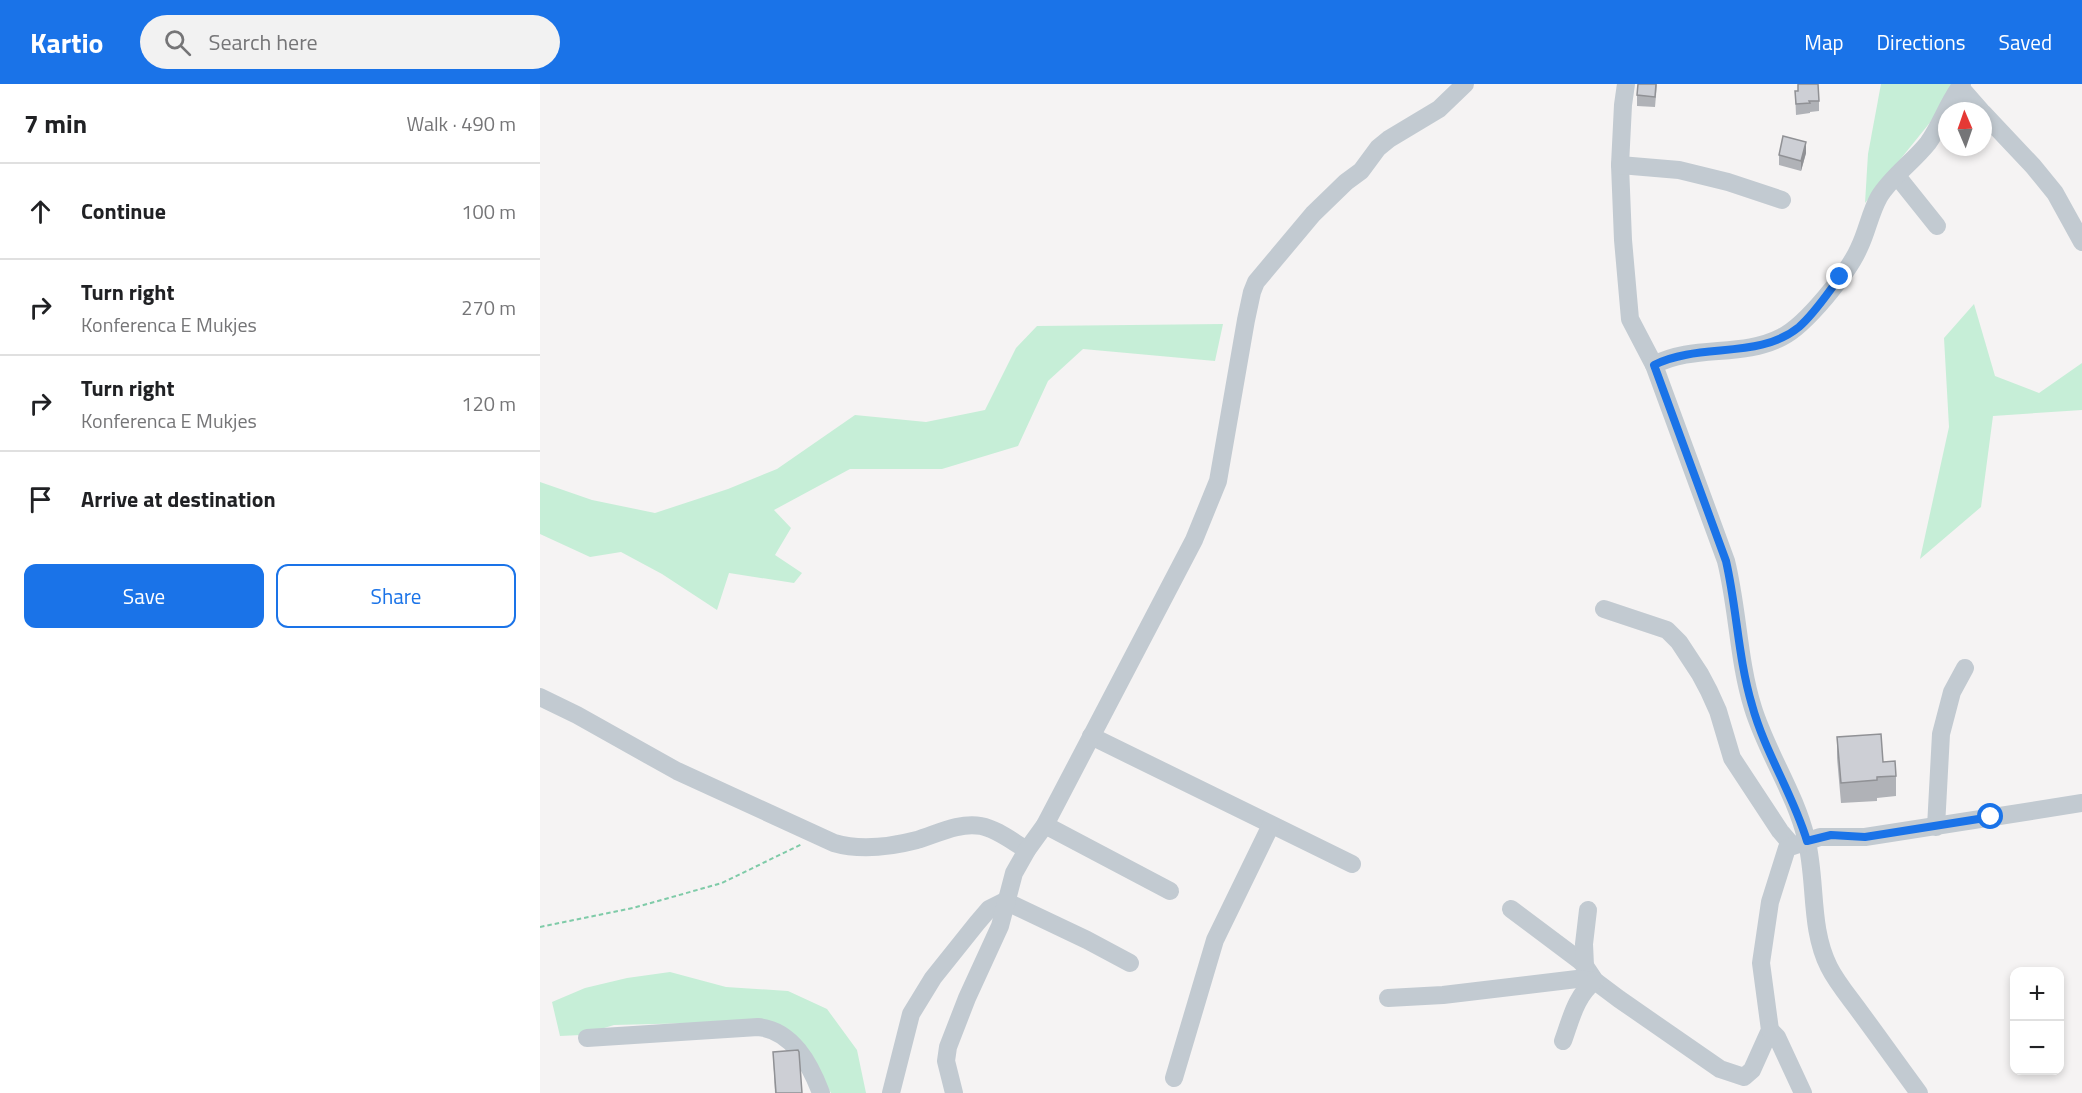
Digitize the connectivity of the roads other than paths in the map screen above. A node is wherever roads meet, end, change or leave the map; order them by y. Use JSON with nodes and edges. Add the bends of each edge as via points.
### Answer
{"nodes":[{"id":1,"x":1465,"y":84,"type":"edge"},
{"id":2,"x":1626,"y":84,"type":"edge"},
{"id":3,"x":1961,"y":86,"type":"edge"},
{"id":4,"x":1974,"y":102,"type":"edge"},
{"id":5,"x":1992,"y":123,"type":"edge"},
{"id":6,"x":1620,"y":165,"type":"junction"},
{"id":7,"x":1897,"y":176,"type":"junction"},
{"id":8,"x":1782,"y":200,"type":"dead end"},
{"id":9,"x":1937,"y":226,"type":"dead end"},
{"id":10,"x":2082,"y":242,"type":"edge"},
{"id":11,"x":1654,"y":365,"type":"junction"},
{"id":12,"x":1604,"y":609,"type":"dead end"},
{"id":13,"x":1965,"y":669,"type":"dead end"},
{"id":14,"x":540,"y":697,"type":"edge"},
{"id":15,"x":1091,"y":736,"type":"junction"},
{"id":16,"x":2082,"y":803,"type":"edge"},
{"id":17,"x":1045,"y":825,"type":"junction"},
{"id":18,"x":1271,"y":825,"type":"junction"},
{"id":19,"x":1936,"y":827,"type":"junction"},
{"id":20,"x":1800,"y":843,"type":"junction"},
{"id":21,"x":1027,"y":850,"type":"junction"},
{"id":22,"x":1352,"y":864,"type":"dead end"},
{"id":23,"x":1170,"y":891,"type":"dead end"},
{"id":24,"x":1005,"y":901,"type":"junction"},
{"id":25,"x":1511,"y":909,"type":"dead end"},
{"id":26,"x":1588,"y":910,"type":"dead end"},
{"id":27,"x":1130,"y":963,"type":"dead end"},
{"id":28,"x":1590,"y":974,"type":"junction"},
{"id":29,"x":1388,"y":998,"type":"dead end"},
{"id":30,"x":1770,"y":1030,"type":"junction"},
{"id":31,"x":587,"y":1038,"type":"dead end"},
{"id":32,"x":1563,"y":1041,"type":"dead end"},
{"id":33,"x":1174,"y":1078,"type":"dead end"},
{"id":34,"x":821,"y":1093,"type":"edge"},
{"id":35,"x":891,"y":1093,"type":"edge"},
{"id":36,"x":954,"y":1093,"type":"edge"},
{"id":37,"x":1803,"y":1093,"type":"edge"},
{"id":38,"x":1919,"y":1093,"type":"edge"}],
"edges":[{"from":1,"to":15,"type":"street","via":[[1439,110],[1378,148],[1361,171],[1313,214],[1256,282],[1214,496]]},
{"from":2,"to":6,"type":"street"},
{"from":3,"to":4,"type":"street"},
{"from":3,"to":7,"type":"street","via":[[1928,142]]},
{"from":5,"to":10,"type":"street","via":[[2055,193]]},
{"from":6,"to":8,"type":"street","via":[[1679,170]]},
{"from":6,"to":11,"type":"street","via":[[1630,319]]},
{"from":7,"to":9,"type":"street"},
{"from":7,"to":11,"type":"street","via":[[1879,198],[1849,265],[1798,327],[1766,345],[1681,354]]},
{"from":11,"to":20,"type":"street","via":[[1726,561],[1744,671],[1757,722],[1797,808]]},
{"from":12,"to":20,"type":"street","via":[[1667,630],[1679,642],[1709,691],[1732,758],[1780,831]]},
{"from":13,"to":19,"type":"street","via":[[1952,692],[1941,734]]},
{"from":14,"to":21,"type":"street","via":[[677,771],[848,847],[879,847],[979,826]]},
{"from":15,"to":17,"type":"street"},
{"from":15,"to":18,"type":"street"},
{"from":16,"to":19,"type":"street"},
{"from":17,"to":21,"type":"street"},
{"from":17,"to":23,"type":"street"},
{"from":18,"to":22,"type":"street"},
{"from":18,"to":33,"type":"street","via":[[1215,940]]},
{"from":19,"to":20,"type":"street","via":[[1865,837],[1820,837]]},
{"from":20,"to":30,"type":"street","via":[[1787,848],[1770,902],[1762,947],[1761,978]]},
{"from":20,"to":38,"type":"street","via":[[1823,954],[1840,985]]},
{"from":21,"to":24,"type":"street"},
{"from":24,"to":27,"type":"street"},
{"from":24,"to":35,"type":"street","via":[[989,909],[976,923],[933,978],[911,1014]]},
{"from":24,"to":36,"type":"street","via":[[1000,926],[948,1047],[946,1061]]},
{"from":25,"to":28,"type":"street"},
{"from":26,"to":28,"type":"street","via":[[1584,944]]},
{"from":28,"to":29,"type":"street","via":[[1577,979],[1443,995]]},
{"from":28,"to":30,"type":"street","via":[[1733,1075],[1744,1077],[1752,1070]]},
{"from":28,"to":32,"type":"street"},
{"from":30,"to":37,"type":"street"},
{"from":31,"to":34,"type":"street","via":[[771,1028],[801,1053]]}]}
